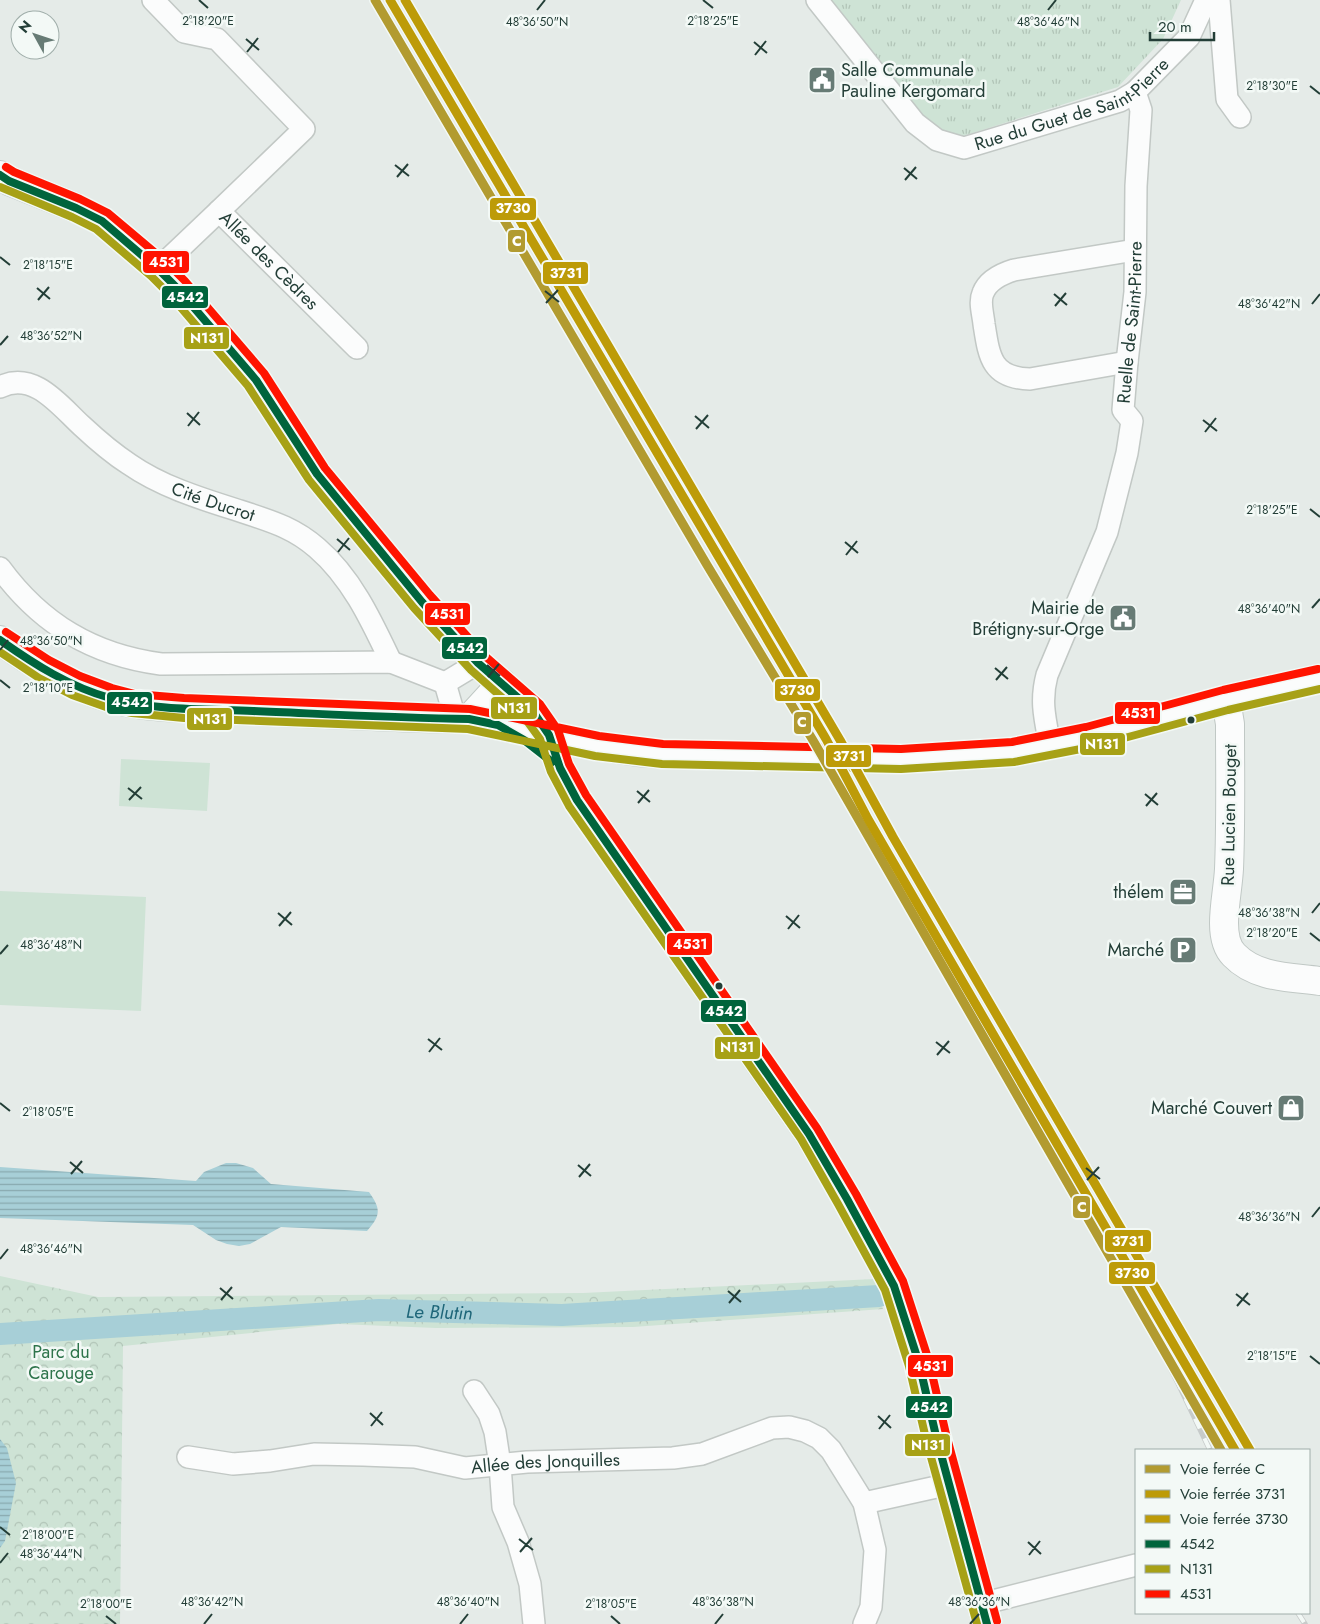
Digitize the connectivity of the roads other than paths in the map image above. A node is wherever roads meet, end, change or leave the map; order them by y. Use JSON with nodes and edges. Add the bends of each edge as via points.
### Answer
{"nodes":[{"id":1,"x":153,"y":0,"type":"edge"},
{"id":2,"x":816,"y":0,"type":"edge"},
{"id":3,"x":1206,"y":0,"type":"edge"},
{"id":4,"x":1220,"y":0,"type":"edge"},
{"id":5,"x":1135,"y":92,"type":"junction"},
{"id":6,"x":1240,"y":117,"type":"dead end"},
{"id":7,"x":0,"y":175,"type":"edge"},
{"id":8,"x":219,"y":211,"type":"junction"},
{"id":9,"x":1135,"y":250,"type":"junction"},
{"id":10,"x":158,"y":269,"type":"junction"},
{"id":11,"x":357,"y":348,"type":"dead end"},
{"id":12,"x":1127,"y":362,"type":"junction"},
{"id":13,"x":0,"y":387,"type":"edge"},
{"id":14,"x":0,"y":568,"type":"edge"},
{"id":15,"x":0,"y":640,"type":"edge"},
{"id":16,"x":473,"y":657,"type":"junction"},
{"id":17,"x":391,"y":662,"type":"junction"},
{"id":18,"x":1320,"y":679,"type":"edge"},
{"id":19,"x":445,"y":683,"type":"junction"},
{"id":20,"x":502,"y":683,"type":"junction"},
{"id":21,"x":1226,"y":700,"type":"junction"},
{"id":22,"x":462,"y":719,"type":"junction"},
{"id":23,"x":498,"y":725,"type":"junction"},
{"id":24,"x":549,"y":735,"type":"junction"},
{"id":25,"x":1050,"y":745,"type":"junction"},
{"id":26,"x":560,"y":768,"type":"junction"},
{"id":27,"x":1320,"y":981,"type":"edge"},
{"id":28,"x":474,"y":1392,"type":"dead end"},
{"id":29,"x":188,"y":1457,"type":"dead end"},
{"id":30,"x":500,"y":1465,"type":"junction"},
{"id":31,"x":950,"y":1484,"type":"junction"},
{"id":32,"x":864,"y":1503,"type":"junction"},
{"id":33,"x":1135,"y":1565,"type":"edge"},
{"id":34,"x":984,"y":1614,"type":"edge"},
{"id":35,"x":534,"y":1624,"type":"edge"},
{"id":36,"x":864,"y":1624,"type":"edge"}],
"edges":[{"from":1,"to":8,"type":"street","name":"Allée des Cèdres","via":[[184,32],[217,40],[304,129]]},
{"from":2,"to":5,"type":"street","name":"Rue du Guet de Saint-Pierre","via":[[915,123],[937,140],[964,148],[1120,101]]},
{"from":3,"to":5,"type":"street","name":"Rue du Guet de Saint-Pierre","via":[[1188,37]]},
{"from":4,"to":6,"type":"street","via":[[1227,99]]},
{"from":5,"to":9,"type":"street","name":"Ruelle de Saint-Pierre","via":[[1141,110]]},
{"from":7,"to":10,"type":"main road","via":[[102,221]]},
{"from":8,"to":10,"type":"street"},
{"from":8,"to":11,"type":"street","name":"Allée des Cèdres"},
{"from":9,"to":12,"type":"street","name":"Ruelle de Saint-Pierre","via":[[1135,292]]},
{"from":9,"to":12,"type":"street","via":[[1014,270],[989,284],[983,293],[982,304],[988,351],[1004,375],[1030,380]]},
{"from":10,"to":16,"type":"main road","via":[[256,380],[317,474],[422,602]]},
{"from":12,"to":25,"type":"street","name":"Ruelle de Saint-Pierre","via":[[1123,410],[1132,421],[1127,453],[1107,532],[1047,675],[1043,691]]},
{"from":13,"to":17,"type":"street","name":"Cité Ducrot","via":[[17,382],[39,388],[136,470],[180,491],[288,527],[305,538],[336,567],[356,595]]},
{"from":14,"to":17,"type":"street","via":[[21,594],[55,625],[110,653],[136,661],[162,664]]},
{"from":15,"to":22,"type":"main road","via":[[72,684],[124,702],[184,708]]},
{"from":16,"to":19,"type":"street"},
{"from":16,"to":20,"type":"main road"},
{"from":17,"to":19,"type":"street"},
{"from":18,"to":21,"type":"street"},
{"from":19,"to":22,"type":"street"},
{"from":20,"to":22,"type":"main road"},
{"from":20,"to":24,"type":"main road","via":[[532,710]]},
{"from":21,"to":25,"type":"main road"},
{"from":21,"to":27,"type":"main road","name":"Rue Lucien Bouget","via":[[1230,724],[1226,943],[1246,965],[1271,975]]},
{"from":22,"to":23,"type":"main road"},
{"from":23,"to":24,"type":"main road"},
{"from":23,"to":26,"type":"main road"},
{"from":24,"to":25,"type":"main road","via":[[597,746],[662,754],[902,759],[1013,752]]},
{"from":24,"to":26,"type":"main road"},
{"from":26,"to":31,"type":"main road","via":[[580,806],[809,1134],[860,1223],[894,1286]]},
{"from":28,"to":30,"type":"street","via":[[489,1414]]},
{"from":29,"to":30,"type":"street","name":"Allée des Jonquilles","via":[[233,1464],[314,1454],[363,1454],[414,1457],[465,1468]]},
{"from":30,"to":32,"type":"street","name":"Allée des Jonquilles","via":[[683,1457],[702,1454],[772,1428],[789,1428],[819,1438]]},
{"from":30,"to":35,"type":"street","via":[[503,1507],[518,1542],[530,1584]]},
{"from":31,"to":32,"type":"street"},
{"from":31,"to":34,"type":"main road"},
{"from":32,"to":36,"type":"street","name":"Allée des Jonquilles","via":[[875,1550],[871,1607]]},
{"from":33,"to":34,"type":"street"}]}
